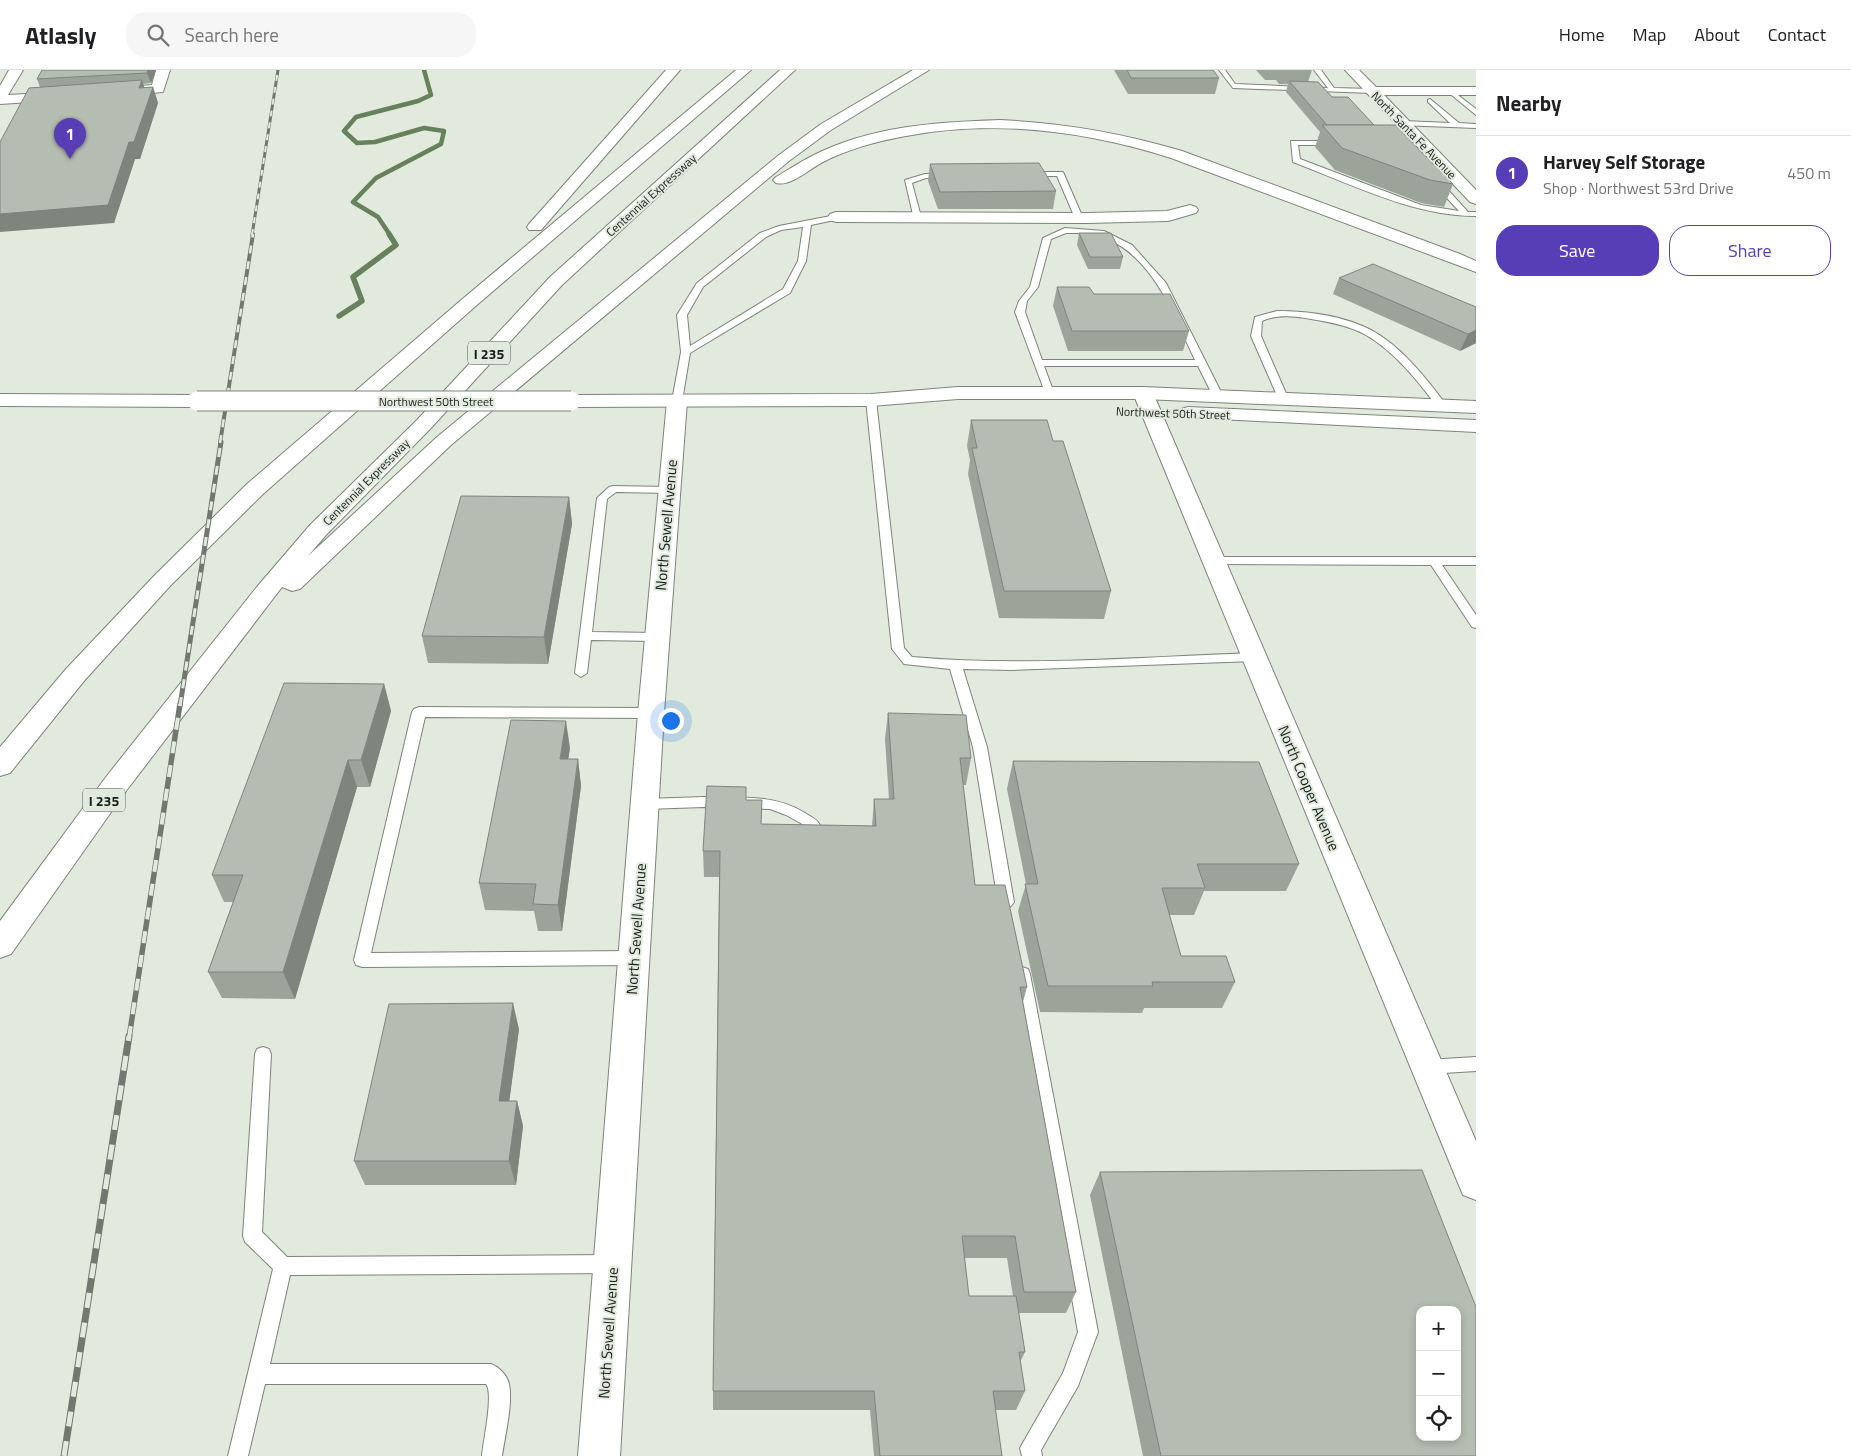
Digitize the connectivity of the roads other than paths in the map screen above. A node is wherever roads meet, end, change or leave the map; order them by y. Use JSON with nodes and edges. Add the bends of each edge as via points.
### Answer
{"nodes":[{"id":1,"x":16,"y":70,"type":"edge"},
{"id":2,"x":163,"y":70,"type":"edge"},
{"id":3,"x":673,"y":70,"type":"edge"},
{"id":4,"x":788,"y":70,"type":"edge"},
{"id":5,"x":922,"y":70,"type":"edge"},
{"id":6,"x":1222,"y":70,"type":"edge"},
{"id":7,"x":1317,"y":70,"type":"edge"},
{"id":8,"x":1352,"y":70,"type":"edge"},
{"id":9,"x":742,"y":71,"type":"edge"},
{"id":10,"x":1332,"y":90,"type":"junction"},
{"id":11,"x":1372,"y":91,"type":"junction"},
{"id":12,"x":1450,"y":91,"type":"junction"},
{"id":13,"x":1476,"y":91,"type":"edge"},
{"id":14,"x":98,"y":93,"type":"edge"},
{"id":15,"x":79,"y":95,"type":"edge"},
{"id":16,"x":0,"y":99,"type":"edge"},
{"id":17,"x":1430,"y":101,"type":"dead end"},
{"id":18,"x":1476,"y":113,"type":"edge"},
{"id":19,"x":1403,"y":123,"type":"junction"},
{"id":20,"x":1456,"y":124,"type":"junction"},
{"id":21,"x":1476,"y":126,"type":"edge"},
{"id":22,"x":1341,"y":143,"type":"edge"},
{"id":23,"x":1410,"y":147,"type":"edge"},
{"id":24,"x":1426,"y":147,"type":"junction"},
{"id":25,"x":1022,"y":174,"type":"edge"},
{"id":26,"x":1428,"y":174,"type":"edge"},
{"id":27,"x":1452,"y":174,"type":"junction"},
{"id":28,"x":1476,"y":174,"type":"edge"},
{"id":29,"x":955,"y":175,"type":"edge"},
{"id":30,"x":1476,"y":199,"type":"edge"},
{"id":31,"x":1190,"y":210,"type":"dead end"},
{"id":32,"x":1466,"y":214,"type":"junction"},
{"id":33,"x":1476,"y":214,"type":"edge"},
{"id":34,"x":836,"y":217,"type":"joint"},
{"id":35,"x":917,"y":217,"type":"junction"},
{"id":36,"x":1079,"y":218,"type":"junction"},
{"id":37,"x":807,"y":224,"type":"junction"},
{"id":38,"x":1476,"y":267,"type":"edge"},
{"id":39,"x":622,"y":292,"type":"junction"},
{"id":40,"x":472,"y":300,"type":"junction"},
{"id":41,"x":686,"y":352,"type":"junction"},
{"id":42,"x":1038,"y":363,"type":"junction"},
{"id":43,"x":1203,"y":363,"type":"junction"},
{"id":44,"x":1049,"y":393,"type":"junction"},
{"id":45,"x":1218,"y":396,"type":"junction"},
{"id":46,"x":1283,"y":398,"type":"junction"},
{"id":47,"x":0,"y":400,"type":"edge"},
{"id":48,"x":871,"y":400,"type":"junction"},
{"id":49,"x":677,"y":401,"type":"junction"},
{"id":50,"x":1146,"y":402,"type":"junction"},
{"id":51,"x":1442,"y":406,"type":"junction"},
{"id":52,"x":1476,"y":407,"type":"edge"},
{"id":53,"x":1476,"y":426,"type":"edge"},
{"id":54,"x":670,"y":490,"type":"junction"},
{"id":55,"x":1213,"y":561,"type":"junction"},
{"id":56,"x":1434,"y":561,"type":"junction"},
{"id":57,"x":1476,"y":561,"type":"edge"},
{"id":58,"x":1476,"y":624,"type":"edge"},
{"id":59,"x":585,"y":636,"type":"junction"},
{"id":60,"x":657,"y":637,"type":"junction"},
{"id":61,"x":1254,"y":658,"type":"junction"},
{"id":62,"x":213,"y":659,"type":"junction"},
{"id":63,"x":956,"y":665,"type":"junction"},
{"id":64,"x":581,"y":673,"type":"dead end"},
{"id":65,"x":651,"y":713,"type":"junction"},
{"id":66,"x":0,"y":766,"type":"edge"},
{"id":67,"x":645,"y":804,"type":"junction"},
{"id":68,"x":813,"y":825,"type":"edge"},
{"id":69,"x":1009,"y":916,"type":"edge"},
{"id":70,"x":0,"y":945,"type":"edge"},
{"id":71,"x":1018,"y":955,"type":"edge"},
{"id":72,"x":634,"y":958,"type":"junction"},
{"id":73,"x":263,"y":1054,"type":"dead end"},
{"id":74,"x":1476,"y":1064,"type":"edge"},
{"id":75,"x":1427,"y":1067,"type":"junction"},
{"id":76,"x":1476,"y":1183,"type":"edge"},
{"id":77,"x":612,"y":1264,"type":"junction"},
{"id":78,"x":283,"y":1266,"type":"junction"},
{"id":79,"x":257,"y":1374,"type":"junction"},
{"id":80,"x":238,"y":1456,"type":"edge"},
{"id":81,"x":492,"y":1456,"type":"edge"},
{"id":82,"x":599,"y":1456,"type":"edge"},
{"id":83,"x":1032,"y":1456,"type":"edge"}],
"edges":[{"from":1,"to":16,"type":"main road"},
{"from":2,"to":14,"type":"main road","via":[[158,89]]},
{"from":3,"to":40,"type":"main road"},
{"from":4,"to":62,"type":"main road","name":"Centennial Expressway","number":"I 235","via":[[556,281],[424,424],[318,530]]},
{"from":5,"to":39,"type":"main road","via":[[818,132]]},
{"from":6,"to":10,"type":"lane","via":[[1234,86]]},
{"from":7,"to":10,"type":"lane"},
{"from":8,"to":11,"type":"main road","name":"North Santa Fe Avenue"},
{"from":9,"to":40,"type":"main road"},
{"from":10,"to":11,"type":"lane"},
{"from":11,"to":12,"type":"main road"},
{"from":11,"to":19,"type":"main road","name":"North Santa Fe Avenue"},
{"from":12,"to":13,"type":"main road"},
{"from":12,"to":18,"type":"lane"},
{"from":15,"to":16,"type":"main road"},
{"from":17,"to":20,"type":"lane"},
{"from":19,"to":20,"type":"lane"},
{"from":19,"to":24,"type":"main road","name":"North Santa Fe Avenue"},
{"from":20,"to":21,"type":"lane"},
{"from":22,"to":32,"type":"lane","via":[[1294,143],[1296,160],[1419,207]]},
{"from":23,"to":24,"type":"lane"},
{"from":24,"to":27,"type":"main road","name":"North Santa Fe Avenue"},
{"from":25,"to":36,"type":"lane","via":[[1060,174]]},
{"from":26,"to":32,"type":"lane"},
{"from":27,"to":28,"type":"main road"},
{"from":27,"to":30,"type":"main road","name":"North Santa Fe Avenue"},
{"from":29,"to":35,"type":"lane","via":[[925,176],[908,182]]},
{"from":31,"to":36,"type":"main road","via":[[1168,216]]},
{"from":32,"to":33,"type":"lane"},
{"from":34,"to":35,"type":"main road"},
{"from":34,"to":37,"type":"lane"},
{"from":35,"to":36,"type":"main road"},
{"from":37,"to":41,"type":"lane","via":[[802,262],[787,291]]},
{"from":37,"to":41,"type":"lane","via":[[763,234],[700,285],[682,315]]},
{"from":38,"to":39,"type":"main road","via":[[1152,147],[1063,129],[968,125],[884,135],[820,156]]},
{"from":39,"to":62,"type":"main road","via":[[444,441]]},
{"from":40,"to":66,"type":"main road","via":[[255,489],[162,581],[75,675]]},
{"from":41,"to":49,"type":"lane"},
{"from":42,"to":43,"type":"lane"},
{"from":42,"to":43,"type":"lane","via":[[1020,312],[1023,301],[1034,287],[1047,238],[1065,230],[1100,233],[1129,247],[1162,283]]},
{"from":42,"to":44,"type":"lane"},
{"from":43,"to":45,"type":"lane"},
{"from":44,"to":48,"type":"main road","name":"Northwest 50th Street","via":[[958,393]]},
{"from":44,"to":50,"type":"main road","name":"Northwest 50th Street"},
{"from":45,"to":46,"type":"main road","name":"Northwest 50th Street"},
{"from":45,"to":50,"type":"main road","name":"Northwest 50th Street"},
{"from":46,"to":51,"type":"main road","name":"Northwest 50th Street"},
{"from":46,"to":51,"type":"lane","via":[[1256,336],[1258,319],[1269,314],[1304,315],[1369,333],[1432,392]]},
{"from":47,"to":49,"type":"main road","name":"Northwest 50th Street","bridge":true},
{"from":48,"to":49,"type":"main road","name":"Northwest 50th Street"},
{"from":48,"to":50,"type":"main road","name":"Northwest 50th Street","via":[[961,408]]},
{"from":48,"to":63,"type":"lane","via":[[898,649],[908,661]]},
{"from":49,"to":54,"type":"main road","name":"North Sewell Avenue"},
{"from":50,"to":53,"type":"main road","name":"Northwest 50th Street"},
{"from":50,"to":55,"type":"main road","name":"North Cooper Avenue"},
{"from":51,"to":52,"type":"main road","name":"Northwest 50th Street"},
{"from":54,"to":59,"type":"lane","via":[[613,489],[602,498]]},
{"from":54,"to":60,"type":"main road","name":"North Sewell Avenue"},
{"from":55,"to":56,"type":"lane"},
{"from":55,"to":61,"type":"main road","name":"North Cooper Avenue"},
{"from":56,"to":57,"type":"lane"},
{"from":56,"to":58,"type":"lane"},
{"from":59,"to":60,"type":"lane"},
{"from":59,"to":64,"type":"lane"},
{"from":60,"to":65,"type":"main road","name":"North Sewell Avenue"},
{"from":61,"to":63,"type":"lane"},
{"from":61,"to":75,"type":"main road","name":"North Cooper Avenue"},
{"from":62,"to":70,"type":"main road","name":"Centennial Expressway","number":"I 235","via":[[116,784]]},
{"from":63,"to":69,"type":"lane","via":[[980,747]]},
{"from":65,"to":67,"type":"main road","name":"North Sewell Avenue"},
{"from":65,"to":72,"type":"lane","via":[[419,712],[362,960]]},
{"from":67,"to":68,"type":"lane","via":[[770,804],[791,811]]},
{"from":67,"to":72,"type":"main road","name":"North Sewell Avenue"},
{"from":71,"to":83,"type":"lane","via":[[1088,1332],[1071,1379],[1030,1448]]},
{"from":72,"to":77,"type":"main road","name":"North Sewell Avenue"},
{"from":73,"to":78,"type":"lane","via":[[252,1236]]},
{"from":74,"to":75,"type":"lane"},
{"from":75,"to":76,"type":"main road","name":"North Cooper Avenue"},
{"from":77,"to":78,"type":"lane"},
{"from":77,"to":82,"type":"main road","name":"North Sewell Avenue"},
{"from":78,"to":79,"type":"lane"},
{"from":79,"to":80,"type":"lane"},
{"from":79,"to":81,"type":"lane","via":[[491,1374],[499,1384]]}]}
